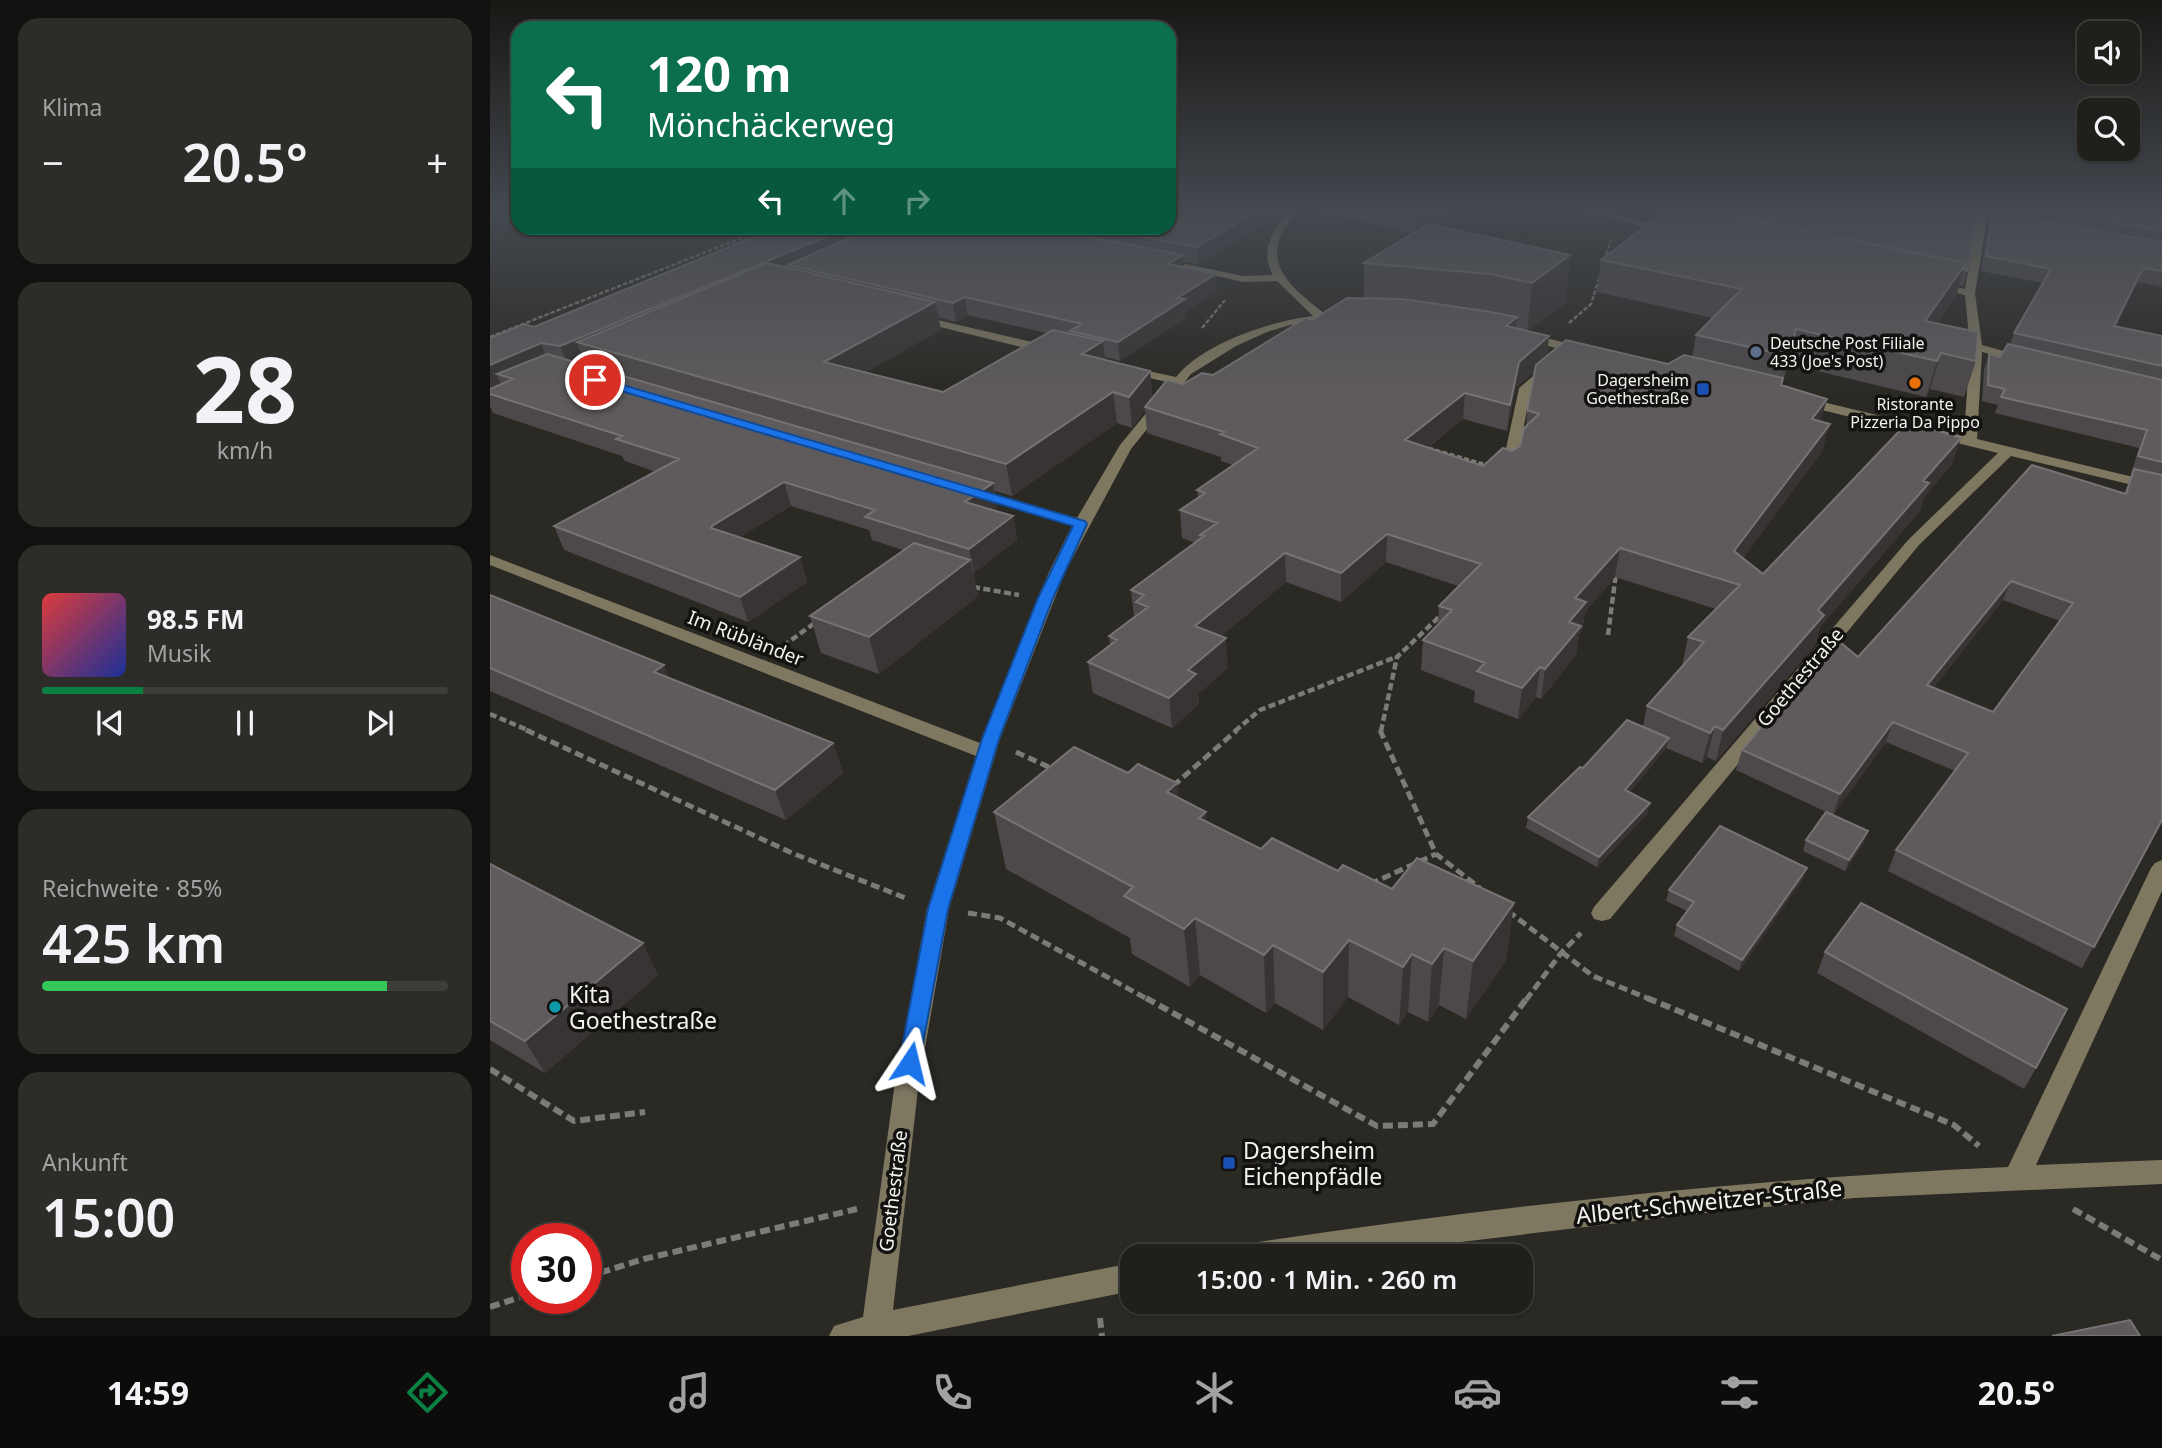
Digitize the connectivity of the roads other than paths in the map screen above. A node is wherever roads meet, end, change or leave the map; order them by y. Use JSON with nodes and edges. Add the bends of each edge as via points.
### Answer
{"nodes":[{"id":1,"x":1200,"y":270,"type":"edge"},
{"id":2,"x":1275,"y":270,"type":"edge"},
{"id":3,"x":1972,"y":270,"type":"edge"},
{"id":4,"x":1278,"y":278,"type":"junction"},
{"id":5,"x":1930,"y":285,"type":"edge"},
{"id":6,"x":1970,"y":293,"type":"junction"},
{"id":7,"x":907,"y":316,"type":"edge"},
{"id":8,"x":1362,"y":316,"type":"edge"},
{"id":9,"x":1322,"y":317,"type":"junction"},
{"id":10,"x":1510,"y":333,"type":"edge"},
{"id":11,"x":1976,"y":347,"type":"junction"},
{"id":12,"x":1571,"y":348,"type":"junction"},
{"id":13,"x":1068,"y":355,"type":"edge"},
{"id":14,"x":1601,"y":355,"type":"edge"},
{"id":15,"x":2043,"y":363,"type":"edge"},
{"id":16,"x":1108,"y":364,"type":"edge"},
{"id":17,"x":1178,"y":381,"type":"junction"},
{"id":18,"x":1783,"y":397,"type":"edge"},
{"id":19,"x":1970,"y":441,"type":"junction"},
{"id":20,"x":2009,"y":450,"type":"junction"},
{"id":21,"x":1508,"y":472,"type":"edge"},
{"id":22,"x":2162,"y":488,"type":"edge"},
{"id":23,"x":963,"y":489,"type":"edge"},
{"id":24,"x":1081,"y":524,"type":"junction"},
{"id":25,"x":490,"y":561,"type":"edge"},
{"id":26,"x":989,"y":746,"type":"junction"},
{"id":27,"x":2162,"y":868,"type":"edge"},
{"id":28,"x":1602,"y":913,"type":"road end"},
{"id":29,"x":2162,"y":1172,"type":"edge"},
{"id":30,"x":2017,"y":1177,"type":"junction"},
{"id":31,"x":1337,"y":1244,"type":"edge"},
{"id":32,"x":1120,"y":1280,"type":"edge"},
{"id":33,"x":875,"y":1332,"type":"edge"},
{"id":34,"x":844,"y":1336,"type":"edge"}],
"edges":[{"from":1,"to":4,"type":"street","via":[[1243,279]]},
{"from":2,"to":4,"type":"street"},
{"from":3,"to":6,"type":"street"},
{"from":4,"to":9,"type":"street"},
{"from":5,"to":6,"type":"street"},
{"from":6,"to":11,"type":"street"},
{"from":7,"to":13,"type":"street"},
{"from":8,"to":9,"type":"street","name":"Goethestraße"},
{"from":9,"to":17,"type":"street","name":"Goethestraße","via":[[1263,330],[1232,343]]},
{"from":10,"to":12,"type":"street"},
{"from":11,"to":15,"type":"street"},
{"from":11,"to":19,"type":"street"},
{"from":12,"to":14,"type":"street"},
{"from":12,"to":21,"type":"street","via":[[1525,388]]},
{"from":16,"to":17,"type":"street"},
{"from":17,"to":24,"type":"street","name":"Goethestraße","via":[[1125,448]]},
{"from":18,"to":19,"type":"street"},
{"from":19,"to":20,"type":"street"},
{"from":20,"to":22,"type":"street"},
{"from":20,"to":28,"type":"street","name":"Goethestraße","via":[[1914,542]]},
{"from":23,"to":24,"type":"street"},
{"from":24,"to":26,"type":"street","name":"Goethestraße","via":[[1045,598]]},
{"from":25,"to":26,"type":"street","name":"Im Rübländer","via":[[757,665]]},
{"from":26,"to":33,"type":"street","name":"Goethestraße","via":[[938,909],[906,1089]]},
{"from":27,"to":30,"type":"street"},
{"from":29,"to":30,"type":"street","name":"Albert-Schweitzer-Straße"},
{"from":30,"to":31,"type":"street","name":"Albert-Schweitzer-Straße","via":[[1686,1202]]},
{"from":32,"to":33,"type":"street"},
{"from":33,"to":34,"type":"street"}]}
